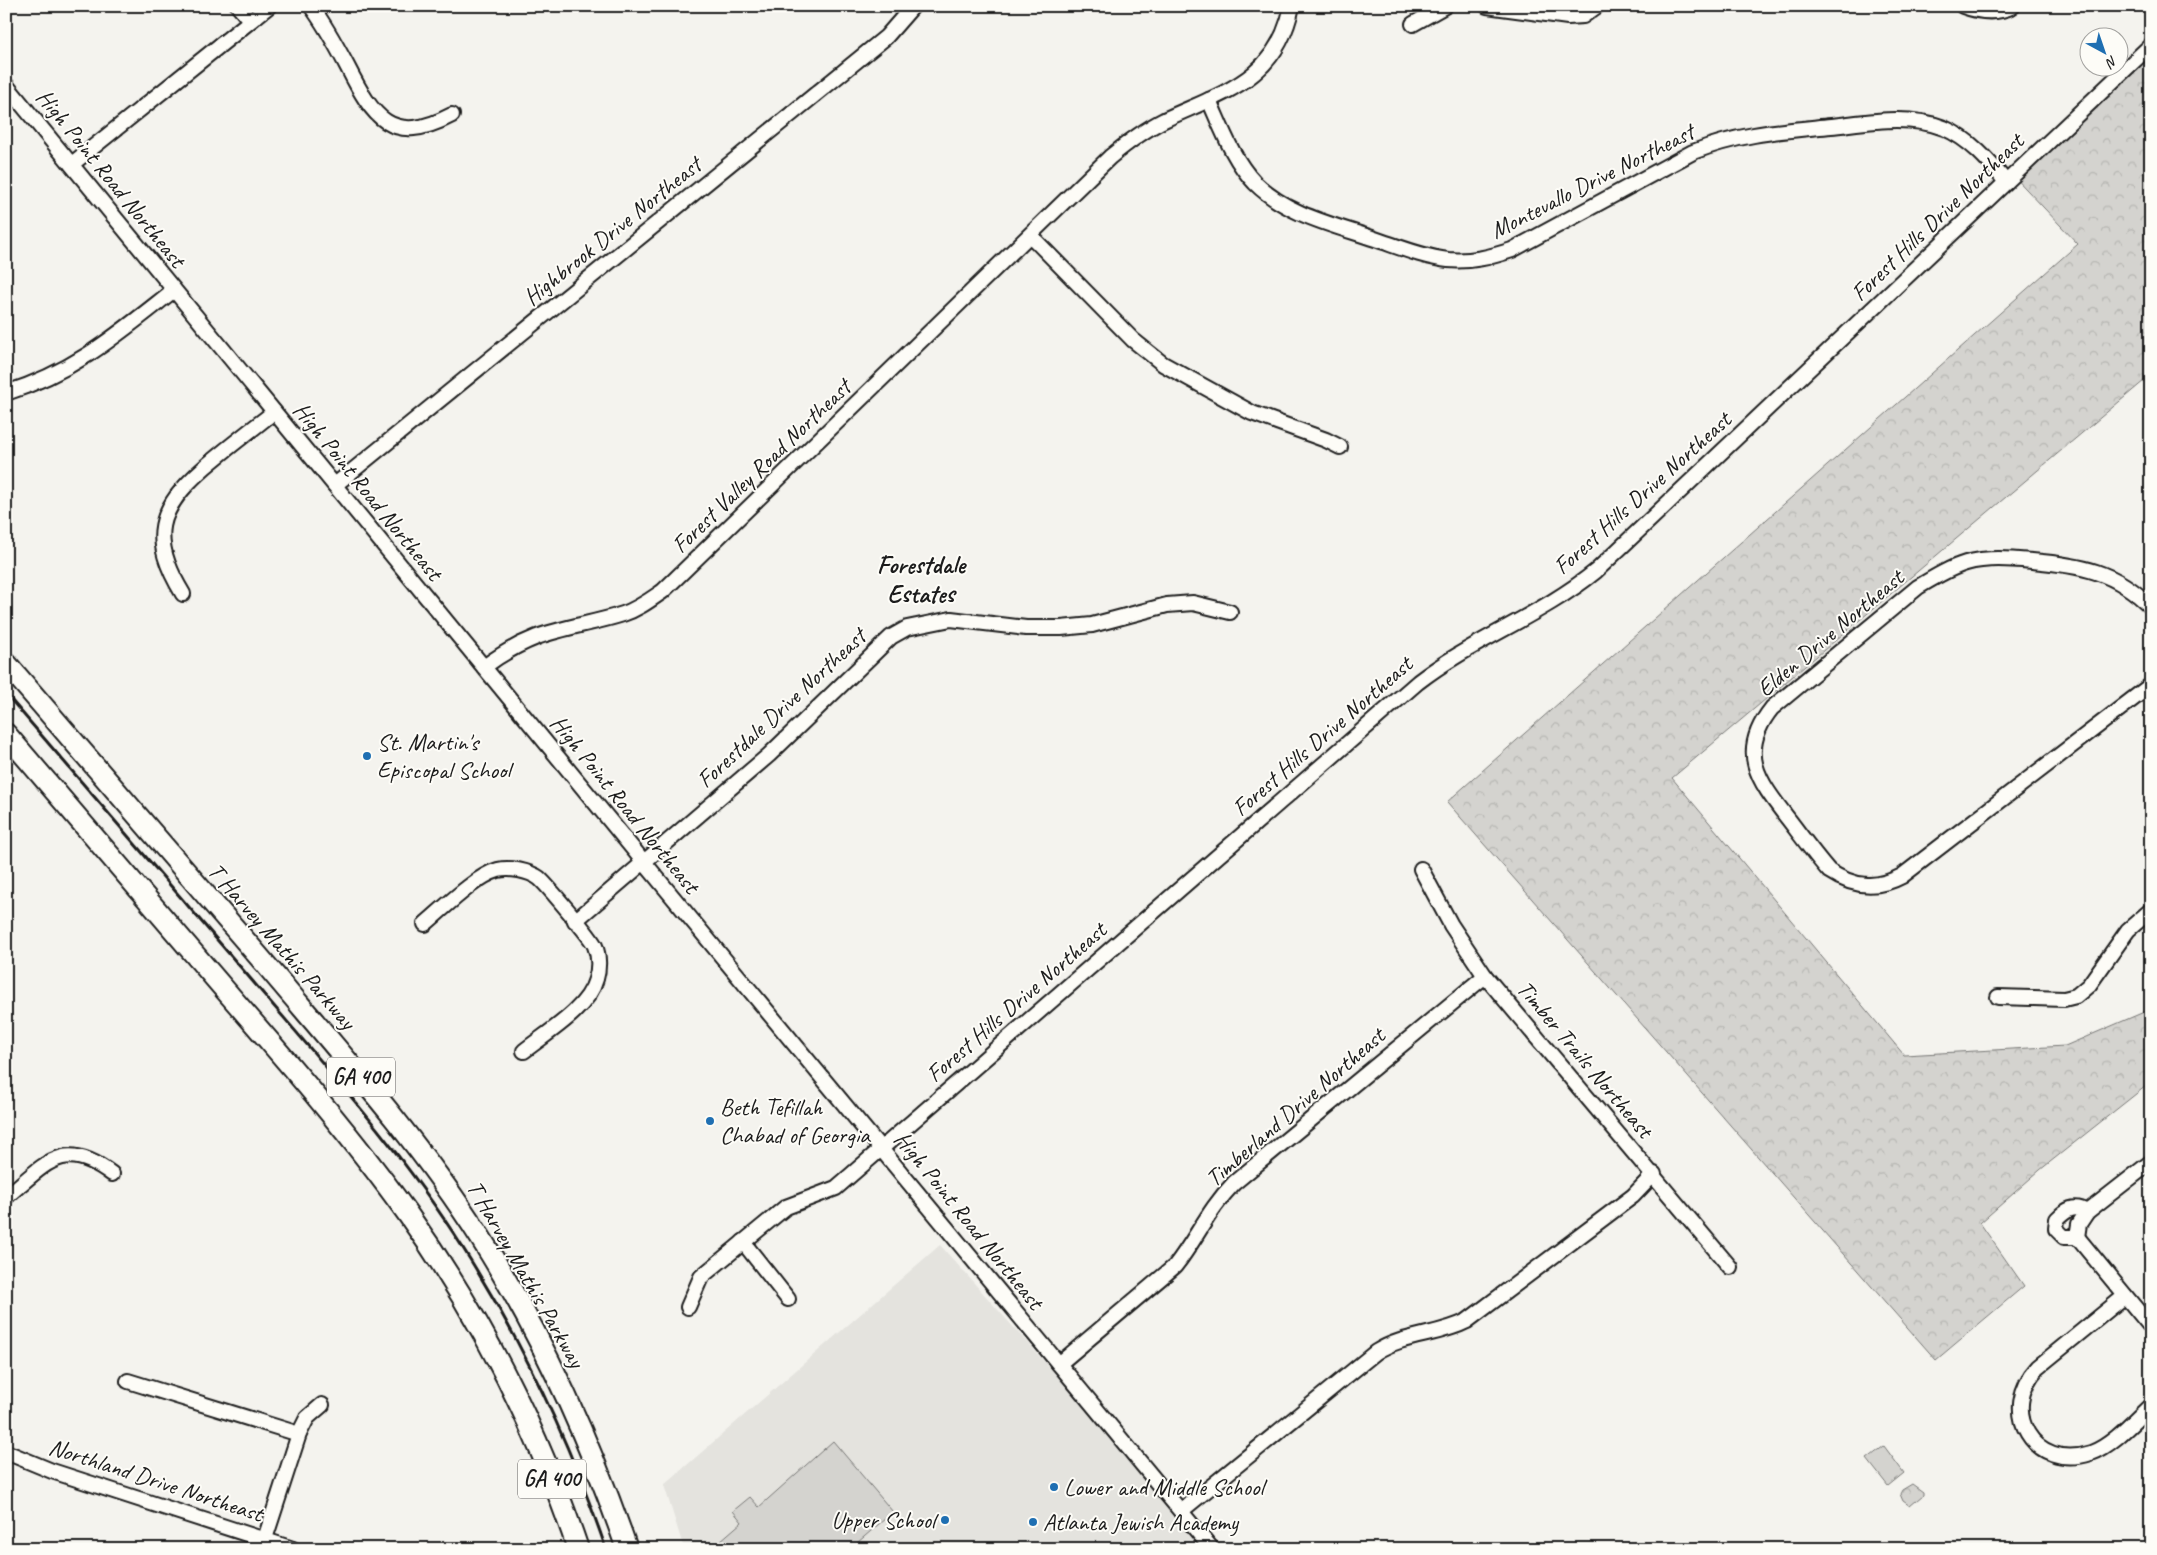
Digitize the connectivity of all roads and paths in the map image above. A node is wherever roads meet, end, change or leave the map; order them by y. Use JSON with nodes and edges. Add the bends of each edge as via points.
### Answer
{"nodes":[{"id":1,"x":238,"y":6,"type":"edge"},
{"id":2,"x":268,"y":6,"type":"edge"},
{"id":3,"x":311,"y":6,"type":"edge"},
{"id":4,"x":913,"y":6,"type":"edge"},
{"id":5,"x":1292,"y":6,"type":"edge"},
{"id":6,"x":1445,"y":6,"type":"edge"},
{"id":7,"x":1487,"y":6,"type":"edge"},
{"id":8,"x":1597,"y":6,"type":"edge"},
{"id":9,"x":1963,"y":6,"type":"edge"},
{"id":10,"x":2013,"y":6,"type":"edge"},
{"id":11,"x":250,"y":20,"type":"junction"},
{"id":12,"x":1413,"y":24,"type":"dead end"},
{"id":13,"x":2151,"y":45,"type":"edge"},
{"id":14,"x":6,"y":85,"type":"edge"},
{"id":15,"x":1209,"y":100,"type":"junction"},
{"id":16,"x":452,"y":115,"type":"dead end"},
{"id":17,"x":72,"y":164,"type":"junction"},
{"id":18,"x":2006,"y":182,"type":"junction"},
{"id":19,"x":1030,"y":236,"type":"junction"},
{"id":20,"x":174,"y":290,"type":"junction"},
{"id":21,"x":6,"y":393,"type":"edge"},
{"id":22,"x":274,"y":412,"type":"junction"},
{"id":23,"x":1340,"y":447,"type":"dead end"},
{"id":24,"x":335,"y":485,"type":"junction"},
{"id":25,"x":183,"y":594,"type":"dead end"},
{"id":26,"x":2151,"y":607,"type":"edge"},
{"id":27,"x":1230,"y":612,"type":"dead end"},
{"id":28,"x":6,"y":663,"type":"edge"},
{"id":29,"x":484,"y":667,"type":"junction"},
{"id":30,"x":2151,"y":685,"type":"edge"},
{"id":31,"x":6,"y":734,"type":"edge"},
{"id":32,"x":643,"y":861,"type":"junction"},
{"id":33,"x":1421,"y":869,"type":"dead end"},
{"id":34,"x":2151,"y":910,"type":"edge"},
{"id":35,"x":576,"y":921,"type":"junction"},
{"id":36,"x":425,"y":924,"type":"dead end"},
{"id":37,"x":1485,"y":976,"type":"junction"},
{"id":38,"x":1998,"y":997,"type":"dead end"},
{"id":39,"x":524,"y":1051,"type":"dead end"},
{"id":40,"x":882,"y":1149,"type":"junction"},
{"id":41,"x":2151,"y":1162,"type":"edge"},
{"id":42,"x":112,"y":1174,"type":"dead end"},
{"id":43,"x":1654,"y":1174,"type":"junction"},
{"id":44,"x":6,"y":1197,"type":"edge"},
{"id":45,"x":2087,"y":1212,"type":"junction"},
{"id":46,"x":2077,"y":1237,"type":"junction"},
{"id":47,"x":743,"y":1242,"type":"junction"},
{"id":48,"x":1730,"y":1267,"type":"dead end"},
{"id":49,"x":2125,"y":1296,"type":"junction"},
{"id":50,"x":788,"y":1299,"type":"dead end"},
{"id":51,"x":688,"y":1307,"type":"dead end"},
{"id":52,"x":2151,"y":1327,"type":"edge"},
{"id":53,"x":1059,"y":1364,"type":"junction"},
{"id":54,"x":128,"y":1381,"type":"dead end"},
{"id":55,"x":2151,"y":1405,"type":"edge"},
{"id":56,"x":322,"y":1406,"type":"dead end"},
{"id":57,"x":299,"y":1434,"type":"junction"},
{"id":58,"x":6,"y":1452,"type":"edge"},
{"id":59,"x":1181,"y":1512,"type":"junction"},
{"id":60,"x":264,"y":1544,"type":"edge"},
{"id":61,"x":293,"y":1549,"type":"edge"},
{"id":62,"x":578,"y":1549,"type":"edge"},
{"id":63,"x":627,"y":1549,"type":"edge"},
{"id":64,"x":1212,"y":1549,"type":"edge"}],
"edges":[{"from":1,"to":11,"type":"street"},
{"from":2,"to":11,"type":"street"},
{"from":3,"to":16,"type":"street","via":[[365,101],[378,115],[394,125],[413,128],[433,125]]},
{"from":4,"to":24,"type":"street","name":"Highbrook Drive Northeast","via":[[886,38]]},
{"from":5,"to":15,"type":"street","name":"Forest Valley Road Northeast","via":[[1282,38],[1262,67],[1234,89]]},
{"from":6,"to":12,"type":"street"},
{"from":7,"to":8,"type":"street","via":[[1568,17],[1584,16]]},
{"from":9,"to":10,"type":"street","via":[[1985,11]]},
{"from":11,"to":17,"type":"street"},
{"from":13,"to":18,"type":"street","name":"Forest Hills Drive Northeast"},
{"from":14,"to":17,"type":"street","name":"High Point Road Northeast"},
{"from":15,"to":18,"type":"street","name":"Montevallo Drive Northeast","via":[[1239,163],[1275,200],[1310,217],[1422,255],[1447,260],[1479,259],[1512,250],[1693,152],[1751,134],[1889,120],[1921,122],[1944,128],[1967,141]]},
{"from":15,"to":19,"type":"street","name":"Forest Valley Road Northeast","via":[[1163,121],[1128,142]]},
{"from":17,"to":20,"type":"street","name":"High Point Road Northeast"},
{"from":18,"to":40,"type":"street","name":"Forest Hills Drive Northeast","via":[[1596,571],[1564,595],[1441,664],[1418,682]]},
{"from":19,"to":23,"type":"street","via":[[1133,340],[1162,364],[1252,413]]},
{"from":19,"to":29,"type":"street","name":"Forest Valley Road Northeast","via":[[663,591],[642,606],[623,614],[536,638]]},
{"from":20,"to":21,"type":"street","via":[[103,346],[70,367]]},
{"from":20,"to":22,"type":"street","name":"High Point Road Northeast"},
{"from":22,"to":24,"type":"street","name":"High Point Road Northeast"},
{"from":22,"to":25,"type":"street","via":[[184,486],[169,506],[162,530],[163,547],[171,573]]},
{"from":24,"to":29,"type":"street","name":"High Point Road Northeast"},
{"from":26,"to":30,"type":"street","name":"Elden Drive Northeast","via":[[2124,584],[2070,564],[1988,559],[1941,573],[1918,587],[1772,708],[1755,736],[1755,767],[1765,788],[1829,871],[1855,884],[1884,884],[1902,876]]},
{"from":27,"to":32,"type":"street","name":"Forestdale Drive Northeast","via":[[1193,602],[1167,605],[1092,625],[1026,628],[950,619],[907,628],[891,637],[769,755]]},
{"from":28,"to":63,"type":"highway","name":"T Harvey Mathis Parkway","number":"GA 400","via":[[340,1052],[446,1187],[510,1286],[564,1390]]},
{"from":29,"to":32,"type":"street","name":"High Point Road Northeast"},
{"from":31,"to":62,"type":"highway","number":"GA 400","via":[[304,1082],[370,1162],[408,1215],[496,1359],[545,1461]]},
{"from":32,"to":35,"type":"street","name":"Forestdale Drive Northeast"},
{"from":32,"to":40,"type":"street","name":"High Point Road Northeast"},
{"from":33,"to":37,"type":"street","name":"Timber Trails Northeast","via":[[1450,925]]},
{"from":34,"to":38,"type":"street","via":[[2128,930],[2089,985],[2076,996],[2064,1000]]},
{"from":35,"to":36,"type":"street","via":[[538,878],[519,870],[501,869],[486,874]]},
{"from":35,"to":39,"type":"street","via":[[595,945],[599,964],[596,980],[580,1006]]},
{"from":37,"to":43,"type":"street","name":"Timber Trails Northeast"},
{"from":37,"to":53,"type":"street","name":"Timberland Drive Northeast","via":[[1234,1184],[1211,1210],[1175,1266]]},
{"from":40,"to":47,"type":"street","name":"Forest Hills Drive Northeast","via":[[836,1188],[786,1207]]},
{"from":40,"to":53,"type":"street","name":"High Point Road Northeast"},
{"from":41,"to":45,"type":"street"},
{"from":42,"to":44,"type":"street","via":[[82,1156],[65,1156],[50,1160]]},
{"from":43,"to":48,"type":"street","name":"Timber Trails Northeast"},
{"from":43,"to":59,"type":"street","via":[[1633,1196],[1467,1321],[1443,1332],[1398,1340],[1376,1352]]},
{"from":45,"to":46,"type":"street","via":[[2079,1224]]},
{"from":45,"to":46,"type":"street","via":[[2074,1207],[2057,1219],[2056,1229],[2064,1237]]},
{"from":46,"to":49,"type":"street"},
{"from":47,"to":50,"type":"street"},
{"from":47,"to":51,"type":"street","name":"Forest Hills Drive Northeast","via":[[701,1277]]},
{"from":49,"to":52,"type":"street"},
{"from":49,"to":55,"type":"street","via":[[2028,1377],[2020,1415],[2023,1427],[2038,1446],[2056,1456],[2067,1457],[2099,1450]]},
{"from":53,"to":59,"type":"street","name":"High Point Road Northeast"},
{"from":54,"to":57,"type":"street"},
{"from":56,"to":57,"type":"street","via":[[307,1418]]},
{"from":57,"to":60,"type":"street"},
{"from":58,"to":60,"type":"street","name":"Northland Drive Northeast","via":[[52,1472]]},
{"from":59,"to":64,"type":"street","name":"High Point Road Northeast"},
{"from":60,"to":61,"type":"street","name":"Northland Drive Northeast"}]}
